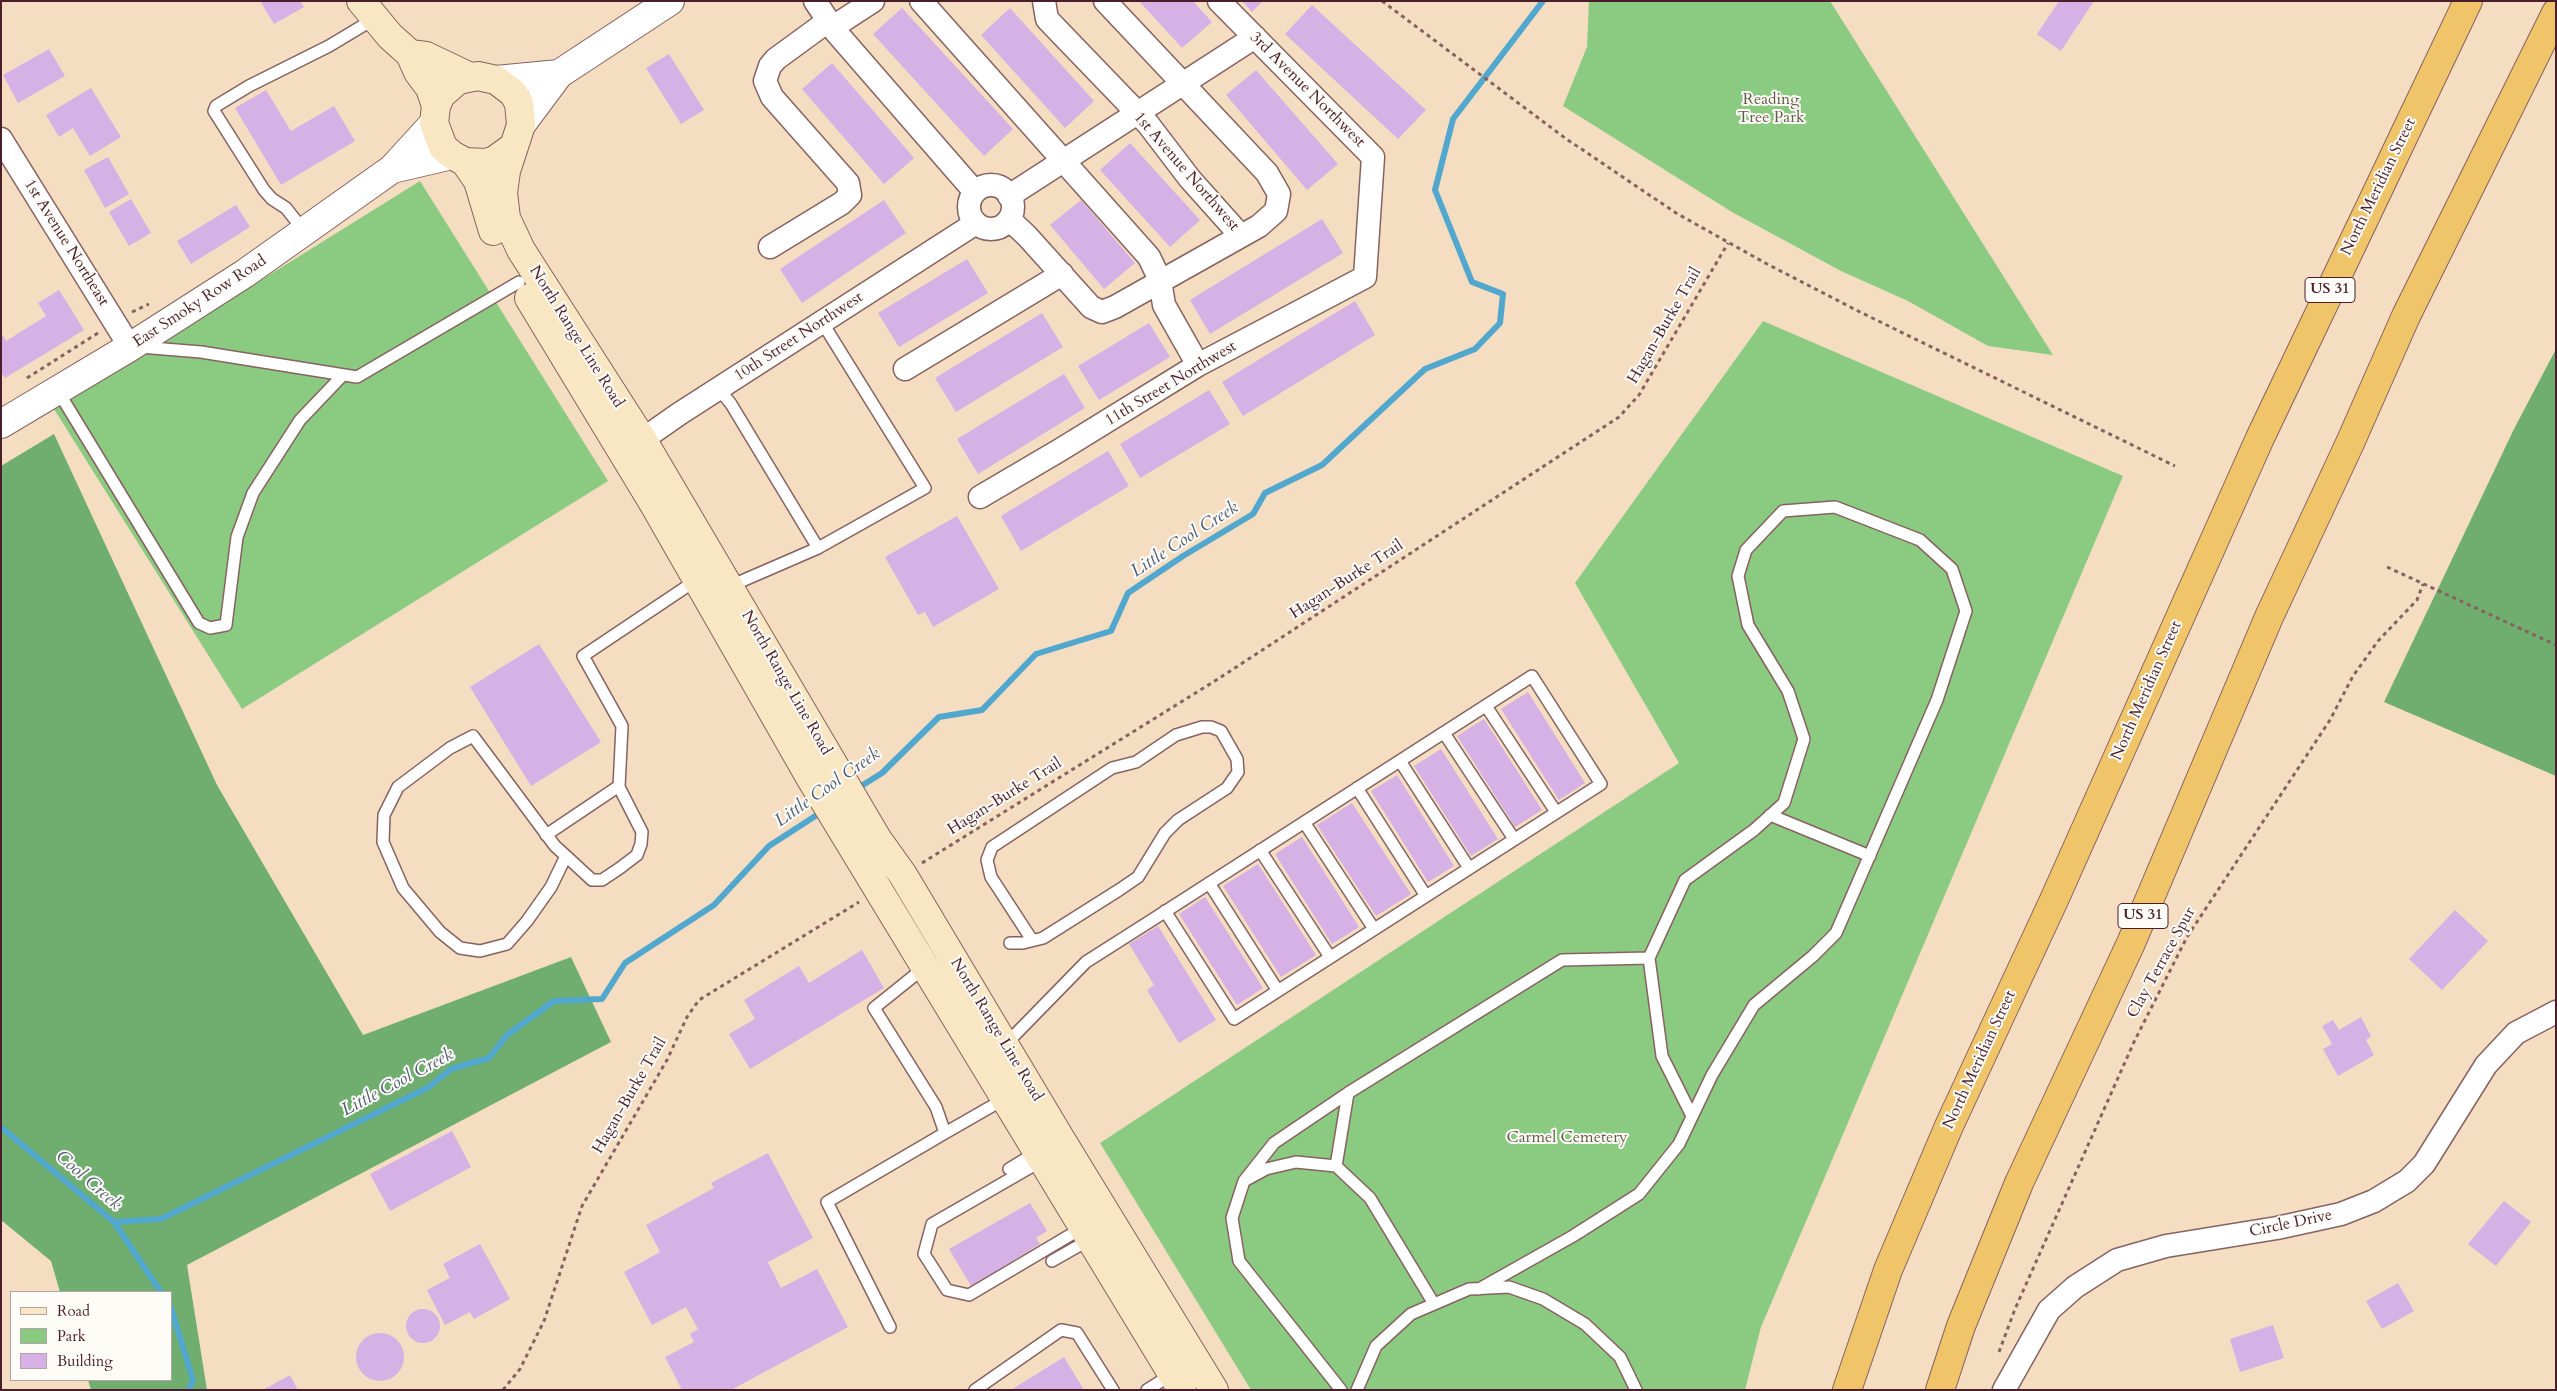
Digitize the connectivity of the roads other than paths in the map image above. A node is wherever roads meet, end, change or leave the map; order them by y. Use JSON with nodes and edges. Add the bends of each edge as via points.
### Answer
{"nodes":[{"id":1,"x":670,"y":1,"type":"edge"},
{"id":2,"x":815,"y":1,"type":"edge"},
{"id":3,"x":873,"y":1,"type":"edge"},
{"id":4,"x":921,"y":1,"type":"edge"},
{"id":5,"x":1044,"y":1,"type":"edge"},
{"id":6,"x":1106,"y":1,"type":"edge"},
{"id":7,"x":1219,"y":1,"type":"edge"},
{"id":8,"x":2468,"y":1,"type":"edge"},
{"id":9,"x":368,"y":10,"type":"edge"},
{"id":10,"x":2556,"y":14,"type":"edge"},
{"id":11,"x":831,"y":24,"type":"junction"},
{"id":12,"x":1254,"y":38,"type":"junction"},
{"id":13,"x":410,"y":54,"type":"junction"},
{"id":14,"x":559,"y":74,"type":"junction"},
{"id":15,"x":468,"y":76,"type":"junction"},
{"id":16,"x":496,"y":80,"type":"junction"},
{"id":17,"x":1184,"y":84,"type":"junction"},
{"id":18,"x":435,"y":114,"type":"junction"},
{"id":19,"x":1138,"y":114,"type":"junction"},
{"id":20,"x":517,"y":136,"type":"junction"},
{"id":21,"x":1,"y":139,"type":"edge"},
{"id":22,"x":459,"y":158,"type":"junction"},
{"id":23,"x":1065,"y":160,"type":"junction"},
{"id":24,"x":392,"y":169,"type":"junction"},
{"id":25,"x":975,"y":192,"type":"junction"},
{"id":26,"x":1009,"y":196,"type":"junction"},
{"id":27,"x":1009,"y":219,"type":"junction"},
{"id":28,"x":976,"y":223,"type":"junction"},
{"id":29,"x":304,"y":231,"type":"junction"},
{"id":30,"x":1241,"y":236,"type":"junction"},
{"id":31,"x":770,"y":247,"type":"dead end"},
{"id":32,"x":1062,"y":274,"type":"junction"},
{"id":33,"x":1365,"y":277,"type":"joint"},
{"id":34,"x":1160,"y":280,"type":"junction"},
{"id":35,"x":519,"y":282,"type":"junction"},
{"id":36,"x":822,"y":322,"type":"junction"},
{"id":37,"x":130,"y":347,"type":"junction"},
{"id":38,"x":1198,"y":365,"type":"junction"},
{"id":39,"x":905,"y":368,"type":"dead end"},
{"id":40,"x":342,"y":376,"type":"junction"},
{"id":41,"x":719,"y":389,"type":"junction"},
{"id":42,"x":58,"y":391,"type":"junction"},
{"id":43,"x":1,"y":424,"type":"edge"},
{"id":44,"x":632,"y":446,"type":"junction"},
{"id":45,"x":980,"y":497,"type":"dead end"},
{"id":46,"x":818,"y":548,"type":"junction"},
{"id":47,"x":713,"y":582,"type":"junction"},
{"id":48,"x":1486,"y":706,"type":"junction"},
{"id":49,"x":1444,"y":733,"type":"junction"},
{"id":50,"x":1400,"y":761,"type":"junction"},
{"id":51,"x":619,"y":786,"type":"junction"},
{"id":52,"x":1357,"y":788,"type":"junction"},
{"id":53,"x":1556,"y":812,"type":"junction"},
{"id":54,"x":1770,"y":815,"type":"junction"},
{"id":55,"x":1304,"y":822,"type":"junction"},
{"id":56,"x":546,"y":834,"type":"junction"},
{"id":57,"x":1514,"y":839,"type":"junction"},
{"id":58,"x":867,"y":847,"type":"junction"},
{"id":59,"x":1260,"y":850,"type":"junction"},
{"id":60,"x":566,"y":856,"type":"junction"},
{"id":61,"x":1870,"y":856,"type":"junction"},
{"id":62,"x":1469,"y":868,"type":"junction"},
{"id":63,"x":1209,"y":883,"type":"junction"},
{"id":64,"x":1426,"y":896,"type":"junction"},
{"id":65,"x":1165,"y":912,"type":"junction"},
{"id":66,"x":1374,"y":929,"type":"junction"},
{"id":67,"x":1032,"y":940,"type":"junction"},
{"id":68,"x":1010,"y":943,"type":"dead end"},
{"id":69,"x":1330,"y":958,"type":"junction"},
{"id":70,"x":1649,"y":958,"type":"junction"},
{"id":71,"x":926,"y":967,"type":"junction"},
{"id":72,"x":1278,"y":991,"type":"junction"},
{"id":73,"x":2556,"y":1012,"type":"edge"},
{"id":74,"x":994,"y":1053,"type":"junction"},
{"id":75,"x":1017,"y":1092,"type":"junction"},
{"id":76,"x":1348,"y":1093,"type":"junction"},
{"id":77,"x":1692,"y":1116,"type":"junction"},
{"id":78,"x":945,"y":1133,"type":"junction"},
{"id":79,"x":1051,"y":1149,"type":"junction"},
{"id":80,"x":1336,"y":1166,"type":"junction"},
{"id":81,"x":1009,"y":1169,"type":"dead end"},
{"id":82,"x":1244,"y":1181,"type":"junction"},
{"id":83,"x":1086,"y":1234,"type":"junction"},
{"id":84,"x":1052,"y":1261,"type":"dead end"},
{"id":85,"x":1479,"y":1288,"type":"junction"},
{"id":86,"x":1434,"y":1304,"type":"junction"},
{"id":87,"x":890,"y":1327,"type":"dead end"},
{"id":88,"x":1184,"y":1371,"type":"edge"},
{"id":89,"x":975,"y":1390,"type":"edge"},
{"id":90,"x":1113,"y":1390,"type":"edge"},
{"id":91,"x":1147,"y":1390,"type":"edge"},
{"id":92,"x":1214,"y":1390,"type":"edge"},
{"id":93,"x":1341,"y":1390,"type":"edge"},
{"id":94,"x":1357,"y":1390,"type":"edge"},
{"id":95,"x":1636,"y":1390,"type":"edge"},
{"id":96,"x":1847,"y":1390,"type":"edge"},
{"id":97,"x":1940,"y":1390,"type":"edge"},
{"id":98,"x":2004,"y":1390,"type":"edge"}],
"edges":[{"from":1,"to":14,"type":"street"},
{"from":2,"to":11,"type":"street"},
{"from":3,"to":11,"type":"street"},
{"from":4,"to":23,"type":"street"},
{"from":5,"to":19,"type":"street","name":"1st Avenue Northwest","via":[[1047,19]]},
{"from":6,"to":17,"type":"street"},
{"from":7,"to":12,"type":"street","name":"3rd Avenue Northwest"},
{"from":8,"to":96,"type":"highway","name":"North Meridian Street","number":"US 31","via":[[2260,438],[2054,900],[1941,1144],[1888,1270]]},
{"from":9,"to":13,"type":"main road"},
{"from":9,"to":29,"type":"lane","via":[[299,62],[249,86],[216,106],[214,111],[264,190],[286,208]]},
{"from":10,"to":97,"type":"highway","number":"US 31","via":[[2406,316],[2269,617],[2131,943],[2012,1201],[1961,1326]]},
{"from":11,"to":25,"type":"street"},
{"from":11,"to":31,"type":"street","via":[[776,59],[765,81],[772,97],[848,183],[850,195]]},
{"from":12,"to":17,"type":"street"},
{"from":12,"to":33,"type":"street","name":"3rd Avenue Northwest","via":[[1373,157]]},
{"from":13,"to":15,"type":"main road","via":[[426,56]]},
{"from":13,"to":18,"type":"main road","via":[[430,88]]},
{"from":14,"to":16,"type":"street"},
{"from":14,"to":20,"type":"street"},
{"from":15,"to":16,"type":"main road","via":[[488,76]]},
{"from":15,"to":18,"type":"main road","via":[[448,87]]},
{"from":16,"to":20,"type":"main road","via":[[506,85],[519,103]]},
{"from":17,"to":19,"type":"street"},
{"from":17,"to":30,"type":"street","via":[[1275,184],[1279,202],[1276,211]]},
{"from":18,"to":22,"type":"main road","via":[[443,147]]},
{"from":18,"to":24,"type":"street","name":"East Smoky Row Road"},
{"from":19,"to":23,"type":"street"},
{"from":19,"to":30,"type":"street","name":"1st Avenue Northwest"},
{"from":20,"to":22,"type":"main road","via":[[496,160],[486,163]]},
{"from":20,"to":44,"type":"main road","name":"North Range Line Road","via":[[503,193],[506,218]]},
{"from":21,"to":37,"type":"street","name":"1st Avenue Northeast"},
{"from":22,"to":24,"type":"street","name":"East Smoky Row Road"},
{"from":22,"to":35,"type":"main road","name":"North Range Line Road","via":[[482,190],[496,241]]},
{"from":23,"to":26,"type":"street"},
{"from":23,"to":34,"type":"street","via":[[1150,258]]},
{"from":24,"to":29,"type":"street","name":"East Smoky Row Road"},
{"from":25,"to":26,"type":"street","via":[[994,186]]},
{"from":25,"to":28,"type":"street","via":[[969,210]]},
{"from":26,"to":27,"type":"street","via":[[1012,210]]},
{"from":27,"to":28,"type":"street","via":[[996,228],[984,228]]},
{"from":27,"to":32,"type":"street","name":"1st Avenue Northwest"},
{"from":28,"to":36,"type":"street","name":"10th Street Northwest"},
{"from":29,"to":37,"type":"street","name":"East Smoky Row Road","via":[[237,279]]},
{"from":30,"to":34,"type":"street","name":"1st Avenue Northwest"},
{"from":32,"to":34,"type":"street","name":"1st Avenue Northwest","via":[[1091,307],[1102,312]]},
{"from":32,"to":39,"type":"street"},
{"from":33,"to":38,"type":"street","name":"11th Street Northwest"},
{"from":34,"to":38,"type":"street","via":[[1164,305]]},
{"from":35,"to":40,"type":"lane","via":[[357,377]]},
{"from":35,"to":44,"type":"main road","name":"North Range Line Road"},
{"from":36,"to":41,"type":"street","name":"10th Street Northwest"},
{"from":36,"to":46,"type":"lane","via":[[925,488]]},
{"from":37,"to":40,"type":"lane","via":[[201,352]]},
{"from":37,"to":42,"type":"street","name":"East Smoky Row Road"},
{"from":38,"to":45,"type":"street","name":"11th Street Northwest"},
{"from":40,"to":42,"type":"lane","via":[[300,420],[253,493],[237,537],[226,625],[210,628],[199,623]]},
{"from":41,"to":44,"type":"street","name":"10th Street Northwest"},
{"from":41,"to":46,"type":"lane"},
{"from":42,"to":43,"type":"street","name":"East Smoky Row Road"},
{"from":44,"to":47,"type":"main road","name":"North Range Line Road"},
{"from":46,"to":47,"type":"lane"},
{"from":47,"to":51,"type":"lane","via":[[583,656],[622,726]]},
{"from":47,"to":58,"type":"main road","name":"North Range Line Road"},
{"from":48,"to":49,"type":"lane"},
{"from":48,"to":53,"type":"lane"},
{"from":48,"to":53,"type":"lane","via":[[1532,676],[1601,784]]},
{"from":49,"to":50,"type":"lane"},
{"from":49,"to":57,"type":"lane"},
{"from":50,"to":52,"type":"lane"},
{"from":50,"to":62,"type":"lane"},
{"from":51,"to":56,"type":"lane"},
{"from":51,"to":60,"type":"lane","via":[[642,832],[642,844],[637,855],[602,880],[592,880]]},
{"from":52,"to":55,"type":"lane"},
{"from":52,"to":64,"type":"lane"},
{"from":53,"to":57,"type":"lane"},
{"from":54,"to":61,"type":"lane"},
{"from":54,"to":61,"type":"lane","via":[[1784,803],[1804,739],[1788,691],[1748,626],[1738,576],[1746,550],[1783,511],[1835,507],[1920,540],[1952,569],[1966,611],[1937,700]]},
{"from":54,"to":70,"type":"lane","via":[[1685,880]]},
{"from":55,"to":59,"type":"lane"},
{"from":55,"to":66,"type":"lane"},
{"from":56,"to":60,"type":"lane"},
{"from":56,"to":60,"type":"lane","via":[[473,736],[442,754],[398,787],[384,815],[383,842],[403,888],[440,932],[460,948],[480,951],[507,944],[551,887]]},
{"from":57,"to":62,"type":"lane"},
{"from":58,"to":71,"type":"main road","name":"North Range Line Road"},
{"from":58,"to":74,"type":"main road","name":"North Range Line Road","via":[[903,875]]},
{"from":59,"to":63,"type":"lane"},
{"from":59,"to":69,"type":"lane"},
{"from":61,"to":77,"type":"lane","via":[[1836,933],[1754,1005],[1712,1075]]},
{"from":62,"to":64,"type":"lane"},
{"from":63,"to":65,"type":"lane"},
{"from":63,"to":72,"type":"lane"},
{"from":64,"to":66,"type":"lane"},
{"from":65,"to":72,"type":"lane","via":[[1234,1019]]},
{"from":65,"to":74,"type":"lane","via":[[1086,962]]},
{"from":66,"to":69,"type":"lane"},
{"from":67,"to":67,"type":"lane","via":[[1043,938],[1138,877],[1165,833],[1178,820],[1227,788],[1238,772],[1237,759],[1221,731],[1202,726],[1176,735],[1136,762],[1112,768],[992,847],[987,860],[991,877]]},
{"from":67,"to":68,"type":"lane"},
{"from":69,"to":72,"type":"lane"},
{"from":70,"to":76,"type":"lane","via":[[1562,960]]},
{"from":70,"to":77,"type":"lane","via":[[1662,1056]]},
{"from":71,"to":74,"type":"main road","name":"North Range Line Road"},
{"from":71,"to":78,"type":"lane","via":[[874,1008],[936,1107]]},
{"from":73,"to":98,"type":"street","name":"Circle Drive","via":[[2516,1033],[2486,1065],[2424,1164],[2407,1181],[2374,1201],[2341,1214],[2166,1246],[2117,1260],[2075,1287],[2049,1310]]},
{"from":74,"to":75,"type":"main road","name":"North Range Line Road"},
{"from":75,"to":78,"type":"lane"},
{"from":75,"to":79,"type":"main road","name":"North Range Line Road"},
{"from":76,"to":80,"type":"lane"},
{"from":76,"to":82,"type":"lane","via":[[1274,1143]]},
{"from":77,"to":85,"type":"lane","via":[[1679,1144],[1639,1194],[1574,1236]]},
{"from":78,"to":87,"type":"lane","via":[[828,1202]]},
{"from":79,"to":81,"type":"lane"},
{"from":79,"to":83,"type":"main road","name":"North Range Line Road"},
{"from":79,"to":83,"type":"lane","via":[[932,1224],[924,1254],[947,1290],[969,1295]]},
{"from":79,"to":88,"type":"main road","name":"North Range Line Road"},
{"from":80,"to":82,"type":"lane","via":[[1296,1162],[1266,1169]]},
{"from":80,"to":86,"type":"lane","via":[[1370,1198]]},
{"from":82,"to":93,"type":"lane","via":[[1232,1218],[1239,1260]]},
{"from":83,"to":84,"type":"lane"},
{"from":83,"to":88,"type":"main road","name":"North Range Line Road"},
{"from":85,"to":86,"type":"lane"},
{"from":85,"to":95,"type":"lane","via":[[1509,1287],[1544,1299],[1585,1324],[1620,1357]]},
{"from":86,"to":94,"type":"lane","via":[[1411,1314],[1376,1346]]},
{"from":88,"to":91,"type":"lane"},
{"from":88,"to":92,"type":"main road","name":"North Range Line Road"},
{"from":89,"to":90,"type":"lane","via":[[1061,1330],[1077,1333]]}]}
